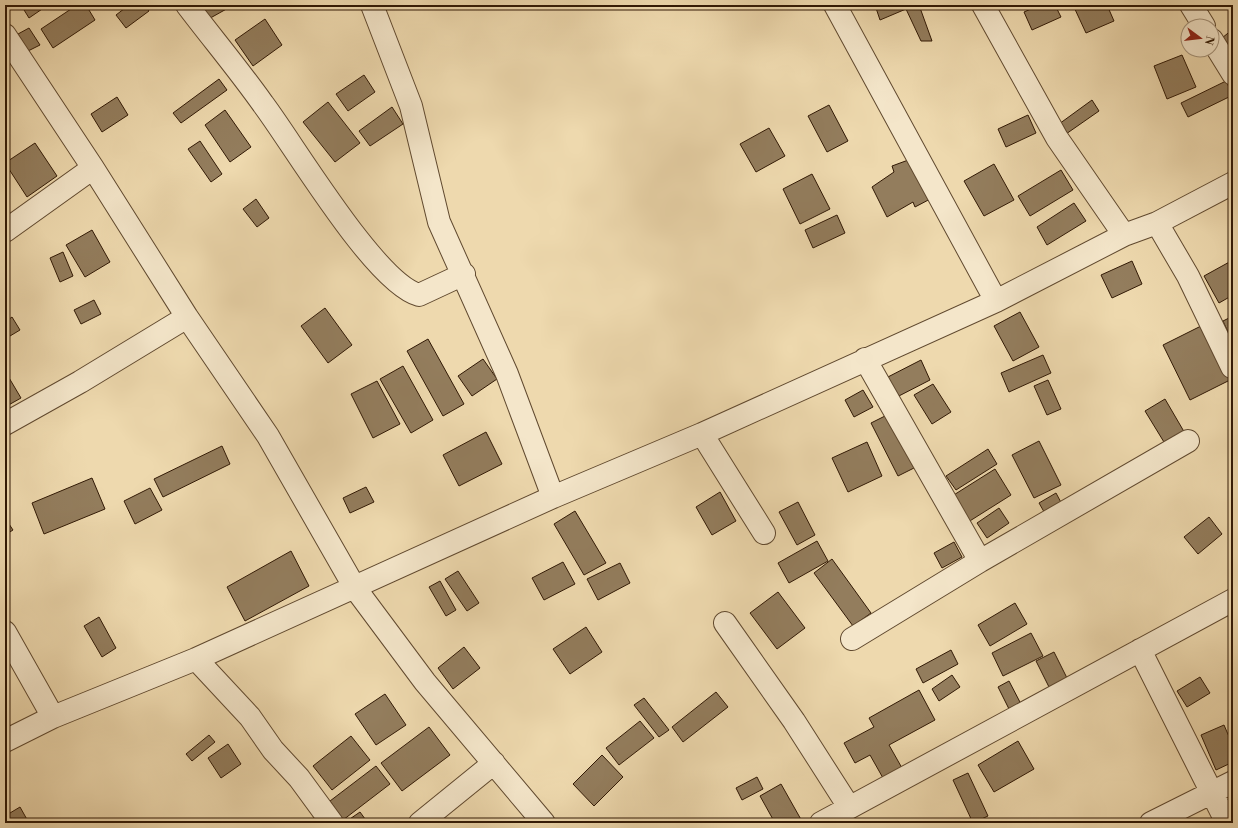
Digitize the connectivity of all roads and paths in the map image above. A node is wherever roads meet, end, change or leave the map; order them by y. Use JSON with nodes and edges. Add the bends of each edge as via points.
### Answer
{"nodes":[{"id":1,"x":187,"y":5,"type":"edge"},
{"id":2,"x":372,"y":5,"type":"edge"},
{"id":3,"x":835,"y":5,"type":"edge"},
{"id":4,"x":983,"y":5,"type":"edge"},
{"id":5,"x":1191,"y":5,"type":"edge"},
{"id":6,"x":1199,"y":18,"type":"edge"},
{"id":7,"x":5,"y":35,"type":"edge"},
{"id":8,"x":1220,"y":53,"type":"edge"},
{"id":9,"x":1233,"y":74,"type":"edge"},
{"id":10,"x":93,"y":168,"type":"junction"},
{"id":11,"x":1233,"y":183,"type":"edge"},
{"id":12,"x":1157,"y":223,"type":"junction"},
{"id":13,"x":5,"y":231,"type":"edge"},
{"id":14,"x":1124,"y":235,"type":"junction"},
{"id":15,"x":464,"y":274,"type":"junction"},
{"id":16,"x":996,"y":300,"type":"junction"},
{"id":17,"x":187,"y":317,"type":"junction"},
{"id":18,"x":865,"y":359,"type":"junction"},
{"id":19,"x":1232,"y":368,"type":"edge"},
{"id":20,"x":5,"y":424,"type":"edge"},
{"id":21,"x":702,"y":434,"type":"junction"},
{"id":22,"x":1188,"y":442,"type":"dead end"},
{"id":23,"x":553,"y":497,"type":"junction"},
{"id":24,"x":764,"y":533,"type":"dead end"},
{"id":25,"x":980,"y":561,"type":"junction"},
{"id":26,"x":355,"y":588,"type":"junction"},
{"id":27,"x":1233,"y":600,"type":"edge"},
{"id":28,"x":725,"y":623,"type":"dead end"},
{"id":29,"x":5,"y":632,"type":"edge"},
{"id":30,"x":852,"y":639,"type":"dead end"},
{"id":31,"x":1140,"y":650,"type":"junction"},
{"id":32,"x":196,"y":659,"type":"junction"},
{"id":33,"x":53,"y":717,"type":"junction"},
{"id":34,"x":5,"y":741,"type":"edge"},
{"id":35,"x":494,"y":763,"type":"junction"},
{"id":36,"x":1233,"y":782,"type":"edge"},
{"id":37,"x":1212,"y":793,"type":"junction"},
{"id":38,"x":849,"y":807,"type":"junction"},
{"id":39,"x":332,"y":823,"type":"edge"},
{"id":40,"x":420,"y":823,"type":"edge"},
{"id":41,"x":544,"y":823,"type":"edge"},
{"id":42,"x":821,"y":823,"type":"edge"},
{"id":43,"x":1151,"y":823,"type":"edge"},
{"id":44,"x":1227,"y":823,"type":"edge"}],
"edges":[{"from":1,"to":15,"type":"street","via":[[263,103],[353,233],[393,280],[419,295]]},
{"from":2,"to":15,"type":"street","via":[[411,106],[439,222]]},
{"from":3,"to":16,"type":"street"},
{"from":4,"to":14,"type":"street","via":[[1057,138]]},
{"from":5,"to":6,"type":"street"},
{"from":7,"to":10,"type":"street"},
{"from":8,"to":9,"type":"street"},
{"from":10,"to":13,"type":"street"},
{"from":10,"to":17,"type":"street"},
{"from":11,"to":12,"type":"street"},
{"from":12,"to":14,"type":"street"},
{"from":12,"to":19,"type":"street","via":[[1188,276]]},
{"from":14,"to":16,"type":"street"},
{"from":15,"to":23,"type":"street","via":[[507,374]]},
{"from":16,"to":18,"type":"street"},
{"from":17,"to":20,"type":"street"},
{"from":17,"to":26,"type":"street","via":[[268,436]]},
{"from":18,"to":21,"type":"street"},
{"from":18,"to":25,"type":"street"},
{"from":21,"to":23,"type":"street"},
{"from":21,"to":24,"type":"street"},
{"from":22,"to":25,"type":"street"},
{"from":23,"to":26,"type":"street"},
{"from":25,"to":30,"type":"street"},
{"from":26,"to":32,"type":"street"},
{"from":26,"to":35,"type":"street","via":[[425,682]]},
{"from":27,"to":31,"type":"street"},
{"from":28,"to":38,"type":"street"},
{"from":29,"to":33,"type":"street"},
{"from":31,"to":37,"type":"street"},
{"from":31,"to":38,"type":"street"},
{"from":32,"to":33,"type":"street"},
{"from":32,"to":39,"type":"street","via":[[250,717]]},
{"from":33,"to":34,"type":"street"},
{"from":35,"to":40,"type":"street"},
{"from":35,"to":41,"type":"street"},
{"from":36,"to":37,"type":"street"},
{"from":37,"to":43,"type":"street"},
{"from":37,"to":44,"type":"street"},
{"from":38,"to":42,"type":"street"}]}
